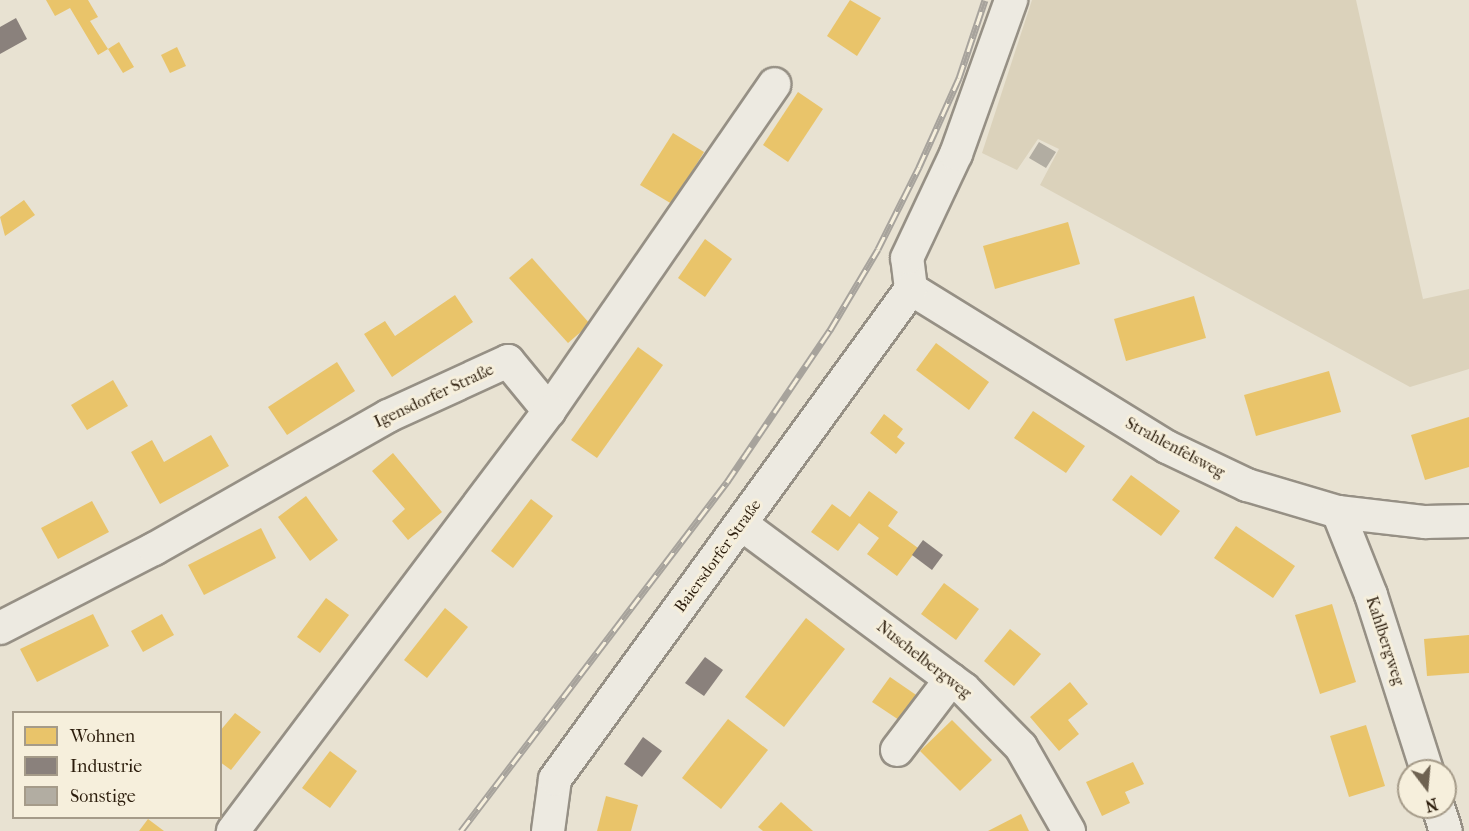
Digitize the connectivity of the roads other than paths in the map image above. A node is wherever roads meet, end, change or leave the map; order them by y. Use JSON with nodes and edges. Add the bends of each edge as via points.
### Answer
{"nodes":[{"id":1,"x":1011,"y":0,"type":"edge"},
{"id":2,"x":775,"y":84,"type":"dead end"},
{"id":3,"x":911,"y":289,"type":"junction"},
{"id":4,"x":549,"y":411,"type":"junction"},
{"id":5,"x":1338,"y":512,"type":"junction"},
{"id":6,"x":1469,"y":521,"type":"edge"},
{"id":7,"x":741,"y":524,"type":"junction"},
{"id":8,"x":0,"y":628,"type":"edge"},
{"id":9,"x":951,"y":679,"type":"junction"},
{"id":10,"x":897,"y":750,"type":"dead end"},
{"id":11,"x":1423,"y":759,"type":"edge"},
{"id":12,"x":233,"y":831,"type":"edge"},
{"id":13,"x":548,"y":831,"type":"edge"},
{"id":14,"x":1069,"y":831,"type":"edge"}],
"edges":[{"from":1,"to":3,"type":"street","via":[[956,154],[907,258]]},
{"from":2,"to":4,"type":"street"},
{"from":3,"to":5,"type":"street","name":"Strahlenfelsweg","via":[[1167,447],[1247,485]]},
{"from":3,"to":7,"type":"street","name":"Baiersdorfer Straße"},
{"from":4,"to":8,"type":"street","name":"Igensdorfer Straße","via":[[508,361],[388,416],[154,549]]},
{"from":4,"to":12,"type":"street"},
{"from":5,"to":6,"type":"street","name":"Strahlenfelsweg","via":[[1425,522]]},
{"from":5,"to":11,"type":"street","name":"Kahlbergweg","via":[[1371,595]]},
{"from":7,"to":9,"type":"street","name":"Nuschelbergweg"},
{"from":7,"to":13,"type":"street","name":"Baiersdorfer Straße","via":[[555,779]]},
{"from":9,"to":10,"type":"street"},
{"from":9,"to":14,"type":"street","name":"Nuschelbergweg","via":[[1021,747]]}]}
